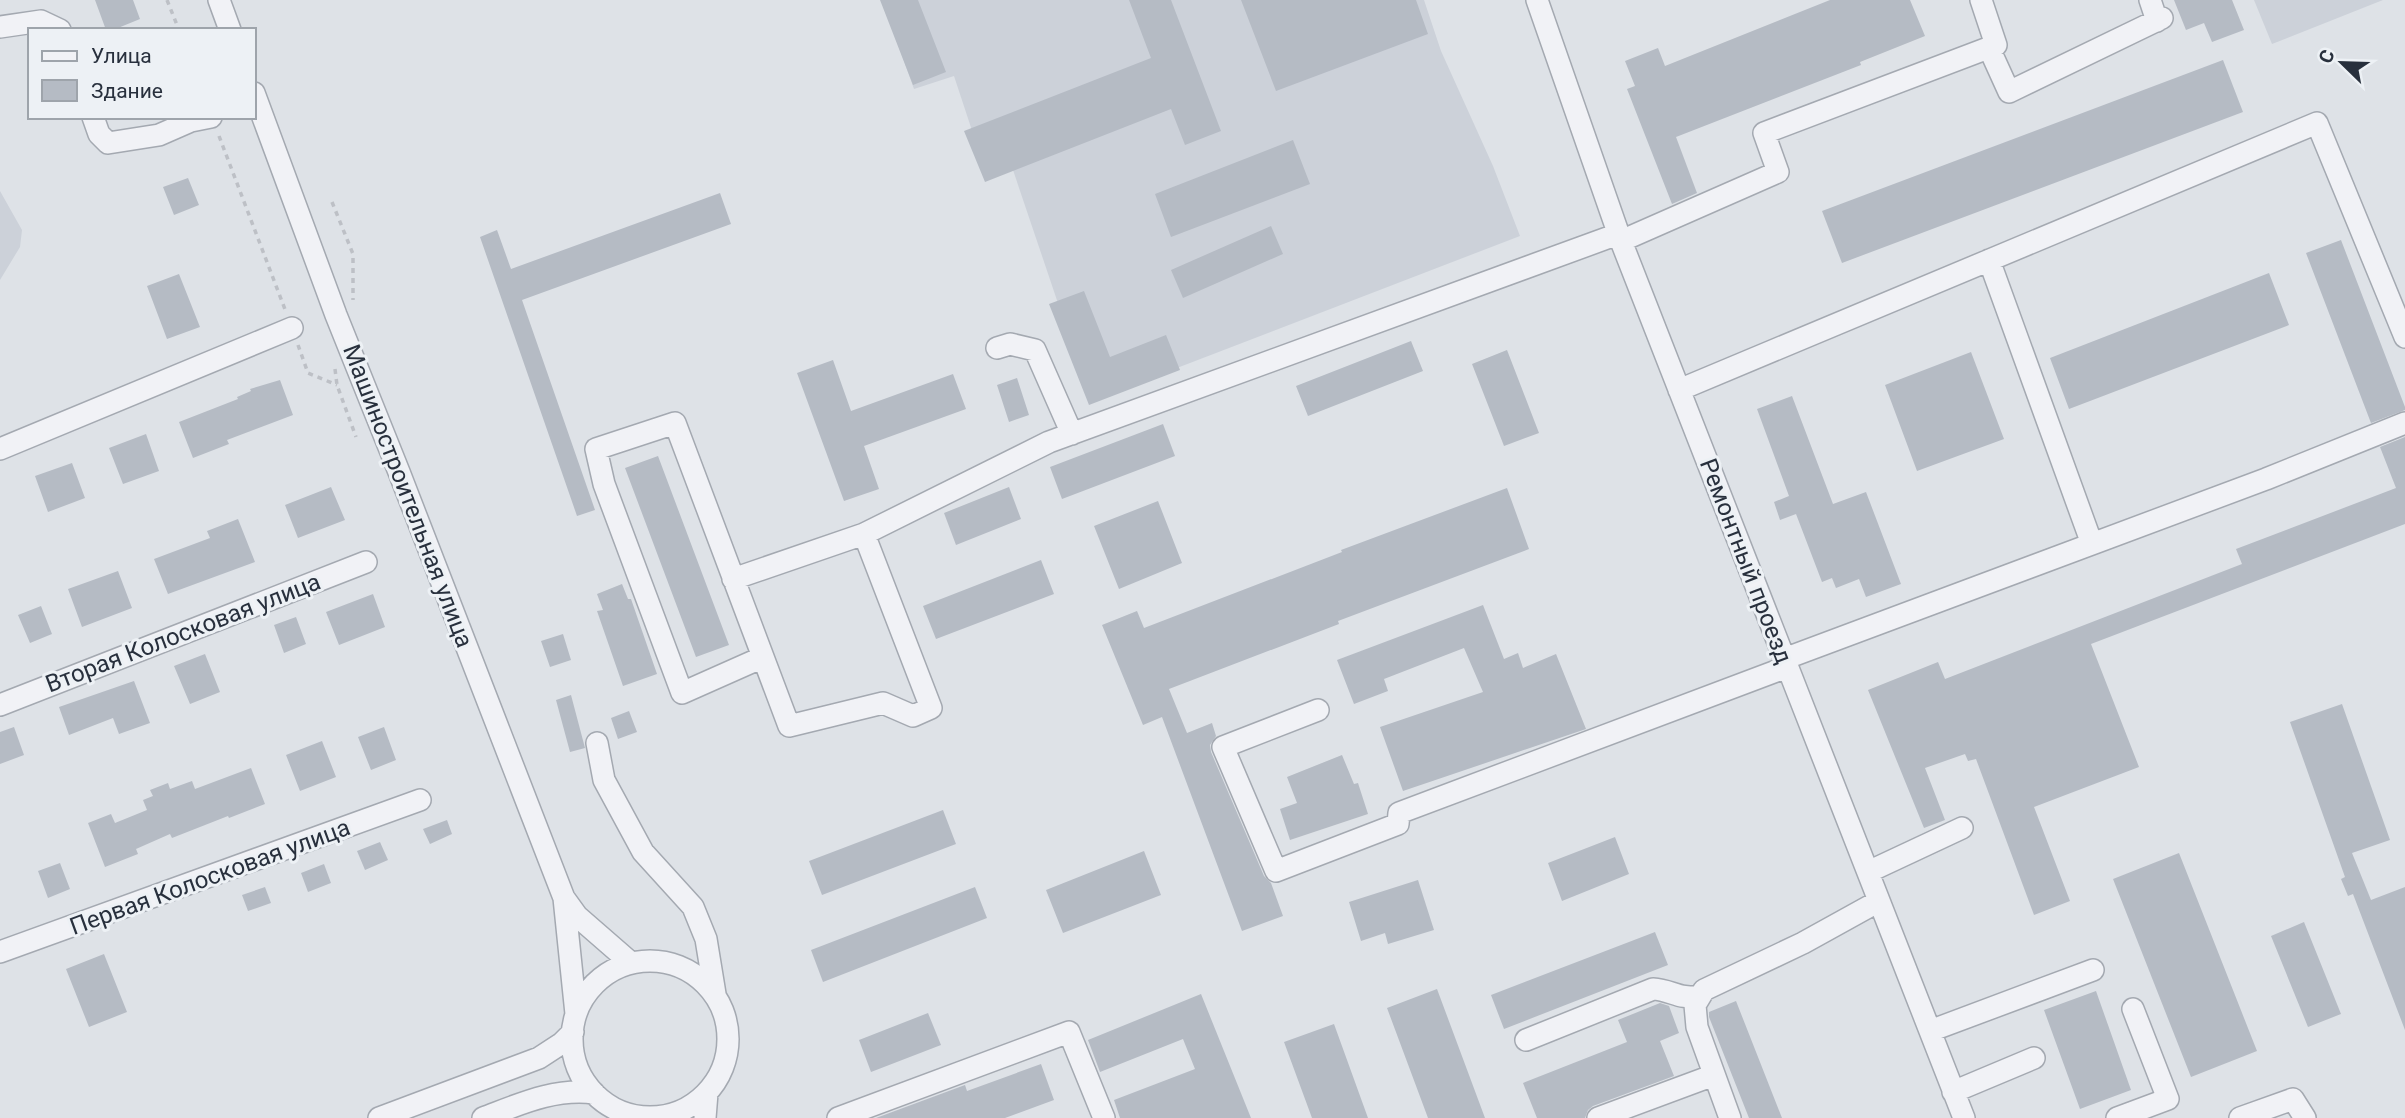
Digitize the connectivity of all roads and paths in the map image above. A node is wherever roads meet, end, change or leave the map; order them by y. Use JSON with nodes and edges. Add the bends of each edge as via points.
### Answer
{"nodes":[{"id":1,"x":167,"y":0,"type":"edge"},
{"id":2,"x":219,"y":0,"type":"edge"},
{"id":3,"x":1537,"y":0,"type":"edge"},
{"id":4,"x":1981,"y":0,"type":"edge"},
{"id":5,"x":2156,"y":13,"type":"edge"},
{"id":6,"x":0,"y":27,"type":"edge"},
{"id":7,"x":56,"y":28,"type":"edge"},
{"id":8,"x":178,"y":28,"type":"edge"},
{"id":9,"x":229,"y":28,"type":"edge"},
{"id":10,"x":1989,"y":48,"type":"junction"},
{"id":11,"x":256,"y":99,"type":"edge"},
{"id":12,"x":94,"y":119,"type":"edge"},
{"id":13,"x":214,"y":123,"type":"edge"},
{"id":14,"x":1620,"y":237,"type":"junction"},
{"id":15,"x":1989,"y":260,"type":"junction"},
{"id":16,"x":292,"y":328,"type":"junction"},
{"id":17,"x":2405,"y":337,"type":"edge"},
{"id":18,"x":997,"y":348,"type":"dead end"},
{"id":19,"x":337,"y":385,"type":"dead end"},
{"id":20,"x":1679,"y":390,"type":"junction"},
{"id":21,"x":2405,"y":424,"type":"edge"},
{"id":22,"x":1072,"y":434,"type":"junction"},
{"id":23,"x":0,"y":449,"type":"edge"},
{"id":24,"x":864,"y":534,"type":"junction"},
{"id":25,"x":2092,"y":544,"type":"junction"},
{"id":26,"x":366,"y":562,"type":"dead end"},
{"id":27,"x":733,"y":579,"type":"junction"},
{"id":28,"x":763,"y":657,"type":"junction"},
{"id":29,"x":1786,"y":663,"type":"junction"},
{"id":30,"x":0,"y":705,"type":"edge"},
{"id":31,"x":1318,"y":710,"type":"dead end"},
{"id":32,"x":597,"y":743,"type":"dead end"},
{"id":33,"x":421,"y":800,"type":"dead end"},
{"id":34,"x":1962,"y":828,"type":"dead end"},
{"id":35,"x":1868,"y":872,"type":"junction"},
{"id":36,"x":564,"y":898,"type":"junction"},
{"id":37,"x":1879,"y":901,"type":"junction"},
{"id":38,"x":0,"y":952,"type":"edge"},
{"id":39,"x":631,"y":963,"type":"junction"},
{"id":40,"x":2093,"y":970,"type":"dead end"},
{"id":41,"x":715,"y":994,"type":"junction"},
{"id":42,"x":1700,"y":996,"type":"junction"},
{"id":43,"x":2133,"y":1009,"type":"dead end"},
{"id":44,"x":574,"y":1023,"type":"junction"},
{"id":45,"x":1930,"y":1031,"type":"junction"},
{"id":46,"x":1525,"y":1040,"type":"dead end"},
{"id":47,"x":2034,"y":1058,"type":"dead end"},
{"id":48,"x":1714,"y":1075,"type":"junction"},
{"id":49,"x":1954,"y":1092,"type":"junction"},
{"id":50,"x":594,"y":1093,"type":"junction"},
{"id":51,"x":707,"y":1093,"type":"junction"},
{"id":52,"x":641,"y":1117,"type":"edge"},
{"id":53,"x":379,"y":1118,"type":"edge"},
{"id":54,"x":483,"y":1118,"type":"edge"},
{"id":55,"x":705,"y":1118,"type":"edge"},
{"id":56,"x":838,"y":1118,"type":"edge"},
{"id":57,"x":1104,"y":1118,"type":"edge"},
{"id":58,"x":1598,"y":1118,"type":"edge"},
{"id":59,"x":1730,"y":1118,"type":"edge"},
{"id":60,"x":1964,"y":1118,"type":"edge"},
{"id":61,"x":2117,"y":1118,"type":"edge"},
{"id":62,"x":2240,"y":1118,"type":"edge"},
{"id":63,"x":2305,"y":1118,"type":"edge"}],
"edges":[{"from":1,"to":8,"type":"path"},
{"from":2,"to":9,"type":"street"},
{"from":3,"to":14,"type":"street","name":"Ремонтный проезд"},
{"from":4,"to":10,"type":"street","via":[[1996,45]]},
{"from":5,"to":10,"type":"street","via":[[2009,92]]},
{"from":6,"to":7,"type":"street","via":[[41,21]]},
{"from":10,"to":14,"type":"street","via":[[1764,134],[1778,172]]},
{"from":11,"to":36,"type":"street","name":"Машиностроительная улица"},
{"from":12,"to":13,"type":"street","via":[[108,143],[159,135],[191,121]]},
{"from":13,"to":16,"type":"path"},
{"from":14,"to":20,"type":"street","name":"Ремонтный проезд"},
{"from":14,"to":22,"type":"street"},
{"from":15,"to":17,"type":"street","via":[[2317,123]]},
{"from":15,"to":20,"type":"street"},
{"from":15,"to":25,"type":"street"},
{"from":16,"to":19,"type":"path","via":[[307,373]]},
{"from":16,"to":23,"type":"street"},
{"from":18,"to":22,"type":"street","via":[[1010,344],[1035,350]]},
{"from":20,"to":29,"type":"street","name":"Ремонтный проезд"},
{"from":21,"to":25,"type":"street"},
{"from":22,"to":24,"type":"street"},
{"from":24,"to":27,"type":"street"},
{"from":24,"to":28,"type":"street","via":[[931,708],[913,716],[883,703],[789,726]]},
{"from":25,"to":29,"type":"street"},
{"from":26,"to":30,"type":"street","name":"Вторая Колосковая улица"},
{"from":27,"to":28,"type":"street"},
{"from":27,"to":28,"type":"street","via":[[675,423],[596,449],[604,484],[682,693]]},
{"from":29,"to":31,"type":"street","via":[[1399,813],[1398,824],[1276,871],[1223,747]]},
{"from":29,"to":35,"type":"street","name":"Ремонтный проезд"},
{"from":32,"to":41,"type":"street","via":[[604,780],[643,852],[693,907],[706,939]]},
{"from":33,"to":38,"type":"street","name":"Первая Колосковая улица"},
{"from":34,"to":35,"type":"street"},
{"from":35,"to":37,"type":"street","name":"Ремонтный проезд"},
{"from":36,"to":39,"type":"street","name":"Машиностроительная улица","via":[[577,916]]},
{"from":36,"to":44,"type":"street","name":"Машиностроительная улица"},
{"from":37,"to":42,"type":"street"},
{"from":37,"to":45,"type":"street","name":"Ремонтный проезд"},
{"from":39,"to":41,"type":"street","via":[[655,960],[678,965],[699,977]]},
{"from":39,"to":44,"type":"street","via":[[595,983]]},
{"from":40,"to":45,"type":"street"},
{"from":41,"to":51,"type":"street","via":[[726,1018],[728,1045],[722,1070]]},
{"from":42,"to":46,"type":"street","via":[[1686,999],[1653,989]]},
{"from":42,"to":48,"type":"street","via":[[1695,1005],[1697,1027]]},
{"from":43,"to":61,"type":"street","via":[[2168,1099]]},
{"from":44,"to":50,"type":"street","via":[[573,1054]]},
{"from":44,"to":53,"type":"street","via":[[562,1043],[539,1058]]},
{"from":45,"to":49,"type":"street","name":"Ремонтный проезд"},
{"from":47,"to":49,"type":"street"},
{"from":48,"to":58,"type":"street"},
{"from":48,"to":59,"type":"street"},
{"from":49,"to":60,"type":"street","name":"Ремонтный проезд"},
{"from":50,"to":52,"type":"street","via":[[615,1108]]},
{"from":50,"to":54,"type":"street","via":[[550,1094]]},
{"from":51,"to":52,"type":"street","via":[[676,1111]]},
{"from":51,"to":55,"type":"street"},
{"from":56,"to":57,"type":"street","via":[[1069,1032]]},
{"from":62,"to":63,"type":"street","via":[[2293,1099]]}]}
